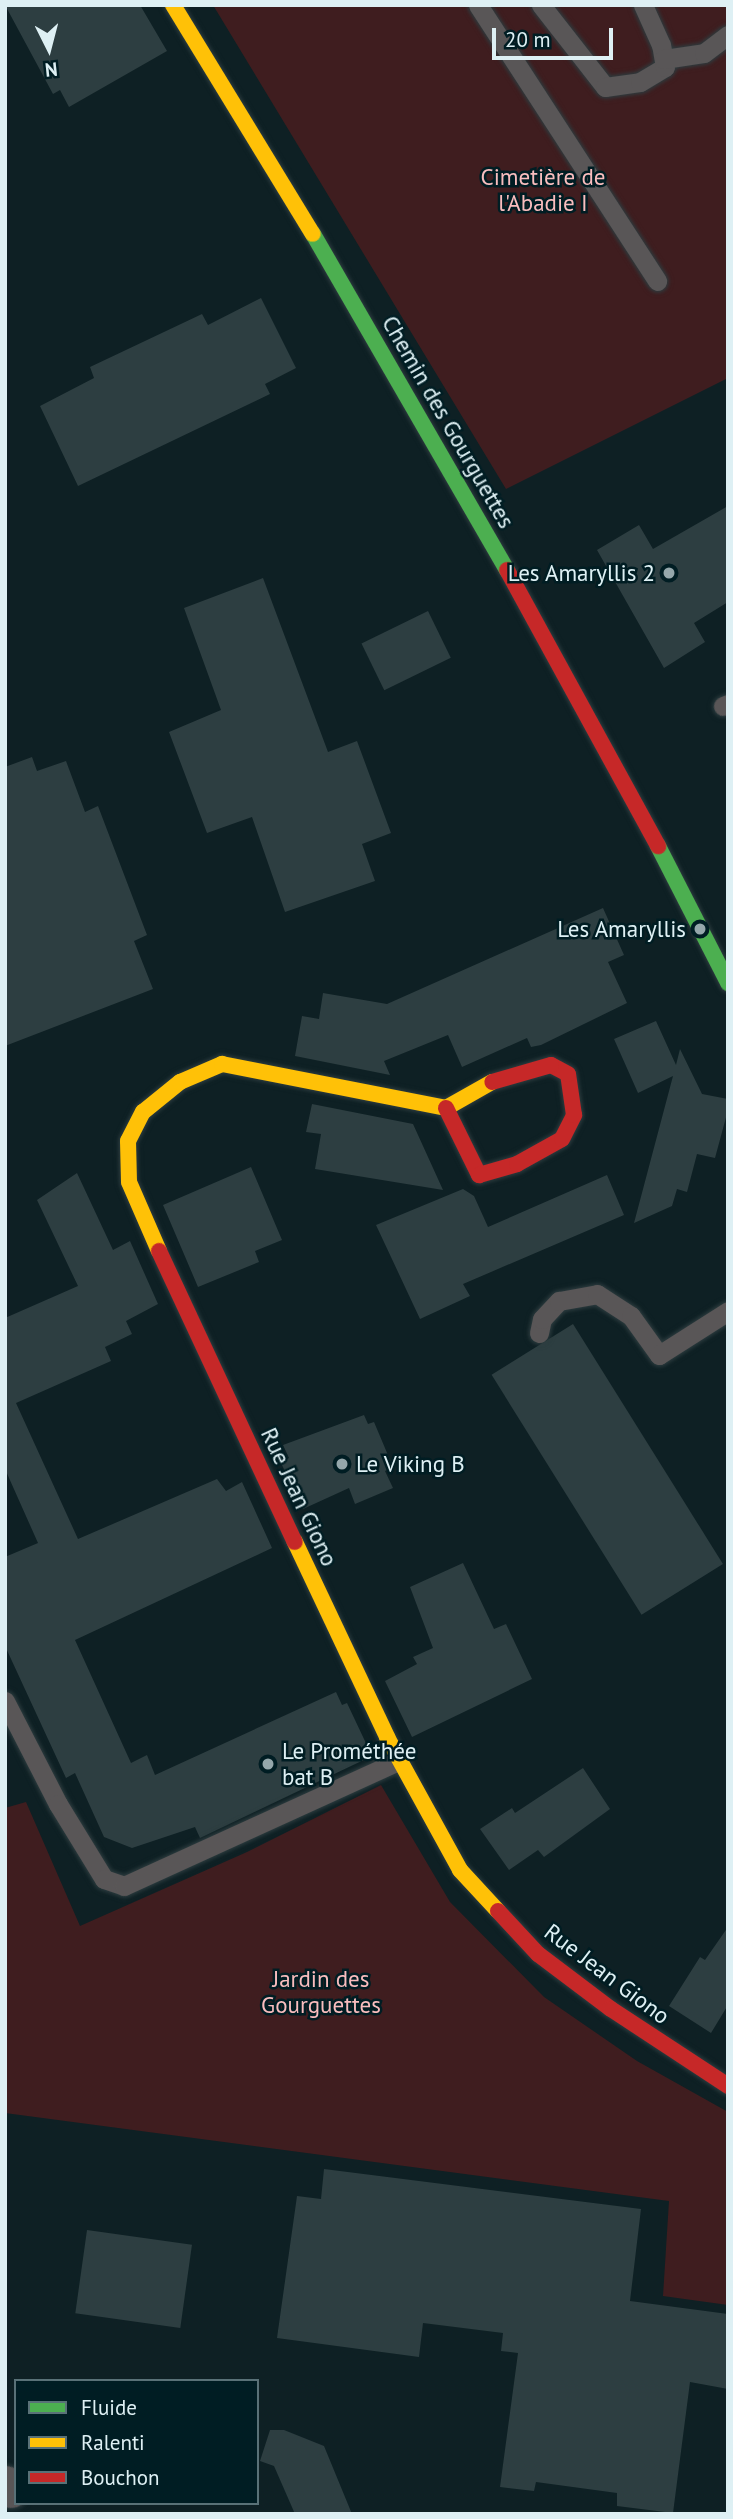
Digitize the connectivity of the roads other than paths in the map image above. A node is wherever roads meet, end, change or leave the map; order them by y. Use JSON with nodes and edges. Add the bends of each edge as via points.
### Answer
{"nodes":[{"id":1,"x":173,"y":5,"type":"edge"},
{"id":2,"x":478,"y":5,"type":"edge"},
{"id":3,"x":541,"y":5,"type":"edge"},
{"id":4,"x":643,"y":5,"type":"edge"},
{"id":5,"x":728,"y":34,"type":"edge"},
{"id":6,"x":664,"y":58,"type":"junction"},
{"id":7,"x":657,"y":281,"type":"dead end"},
{"id":8,"x":728,"y":983,"type":"edge"},
{"id":9,"x":446,"y":1108,"type":"junction"},
{"id":10,"x":728,"y":1311,"type":"edge"},
{"id":11,"x":539,"y":1333,"type":"dead end"},
{"id":12,"x":5,"y":1701,"type":"edge"},
{"id":13,"x":400,"y":1760,"type":"junction"},
{"id":14,"x":728,"y":2086,"type":"edge"}],
"edges":[{"from":1,"to":8,"type":"street","name":"Chemin des Gourguettes","via":[[206,53],[459,483],[632,795]]},
{"from":2,"to":7,"type":"lane"},
{"from":3,"to":6,"type":"lane","via":[[605,87],[640,82],[665,66]]},
{"from":4,"to":6,"type":"lane"},
{"from":5,"to":6,"type":"lane","via":[[704,53]]},
{"from":9,"to":9,"type":"street","via":[[479,1175],[517,1164],[562,1139],[574,1115],[568,1074],[551,1065],[503,1076]]},
{"from":9,"to":13,"type":"street","name":"Rue Jean Giono","via":[[222,1064],[180,1082],[143,1112],[128,1141],[129,1182],[174,1287]]},
{"from":10,"to":11,"type":"lane","via":[[659,1355],[631,1315],[597,1294],[559,1301],[542,1319]]},
{"from":12,"to":13,"type":"lane","via":[[58,1804],[104,1879],[124,1886]]},
{"from":13,"to":14,"type":"street","name":"Rue Jean Giono","via":[[460,1870],[538,1954],[611,2010]]}]}
